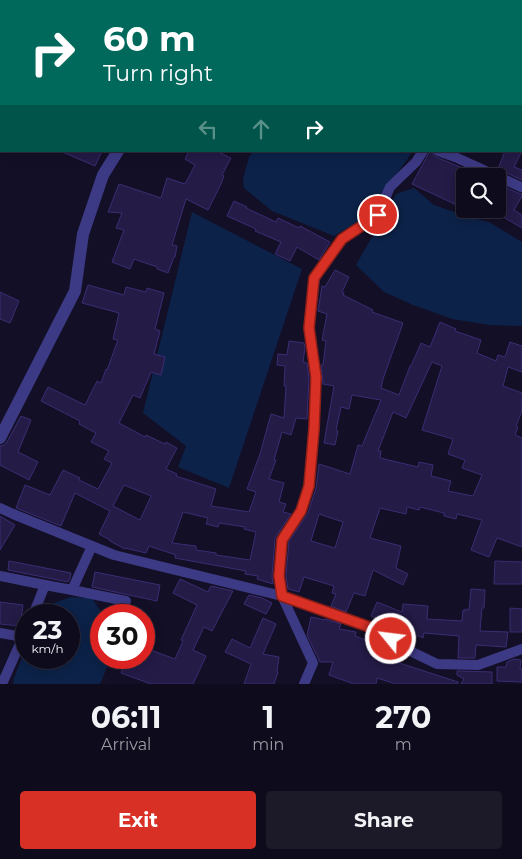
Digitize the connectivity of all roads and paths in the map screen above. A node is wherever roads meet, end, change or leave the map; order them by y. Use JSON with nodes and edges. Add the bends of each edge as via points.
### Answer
{"nodes":[{"id":1,"x":117,"y":152,"type":"edge"},
{"id":2,"x":422,"y":152,"type":"edge"},
{"id":3,"x":441,"y":152,"type":"edge"},
{"id":4,"x":521,"y":187,"type":"edge"},
{"id":5,"x":0,"y":438,"type":"edge"},
{"id":6,"x":0,"y":508,"type":"edge"},
{"id":7,"x":92,"y":546,"type":"junction"},
{"id":8,"x":0,"y":576,"type":"edge"},
{"id":9,"x":45,"y":585,"type":"junction"},
{"id":10,"x":72,"y":590,"type":"junction"},
{"id":11,"x":282,"y":596,"type":"junction"},
{"id":12,"x":126,"y":601,"type":"dead end"},
{"id":13,"x":37,"y":604,"type":"edge"},
{"id":14,"x":0,"y":633,"type":"edge"},
{"id":15,"x":15,"y":634,"type":"edge"},
{"id":16,"x":522,"y":649,"type":"edge"},
{"id":17,"x":15,"y":656,"type":"edge"},
{"id":18,"x":2,"y":684,"type":"edge"},
{"id":19,"x":304,"y":684,"type":"edge"}],
"edges":[{"from":1,"to":5,"type":"street","via":[[103,175],[83,234],[75,291]]},
{"from":2,"to":11,"type":"street","via":[[390,187],[378,215],[342,239],[314,278],[309,328],[316,377],[309,486],[301,511],[282,540],[279,576]]},
{"from":3,"to":4,"type":"street"},
{"from":6,"to":7,"type":"street"},
{"from":7,"to":10,"type":"street"},
{"from":7,"to":11,"type":"street","via":[[114,555]]},
{"from":8,"to":9,"type":"street"},
{"from":9,"to":10,"type":"street"},
{"from":9,"to":13,"type":"street"},
{"from":10,"to":12,"type":"street"},
{"from":11,"to":16,"type":"street","via":[[375,629],[437,664],[478,665]]},
{"from":11,"to":19,"type":"street","via":[[313,663]]},
{"from":14,"to":15,"type":"street"},
{"from":17,"to":18,"type":"street"}]}
